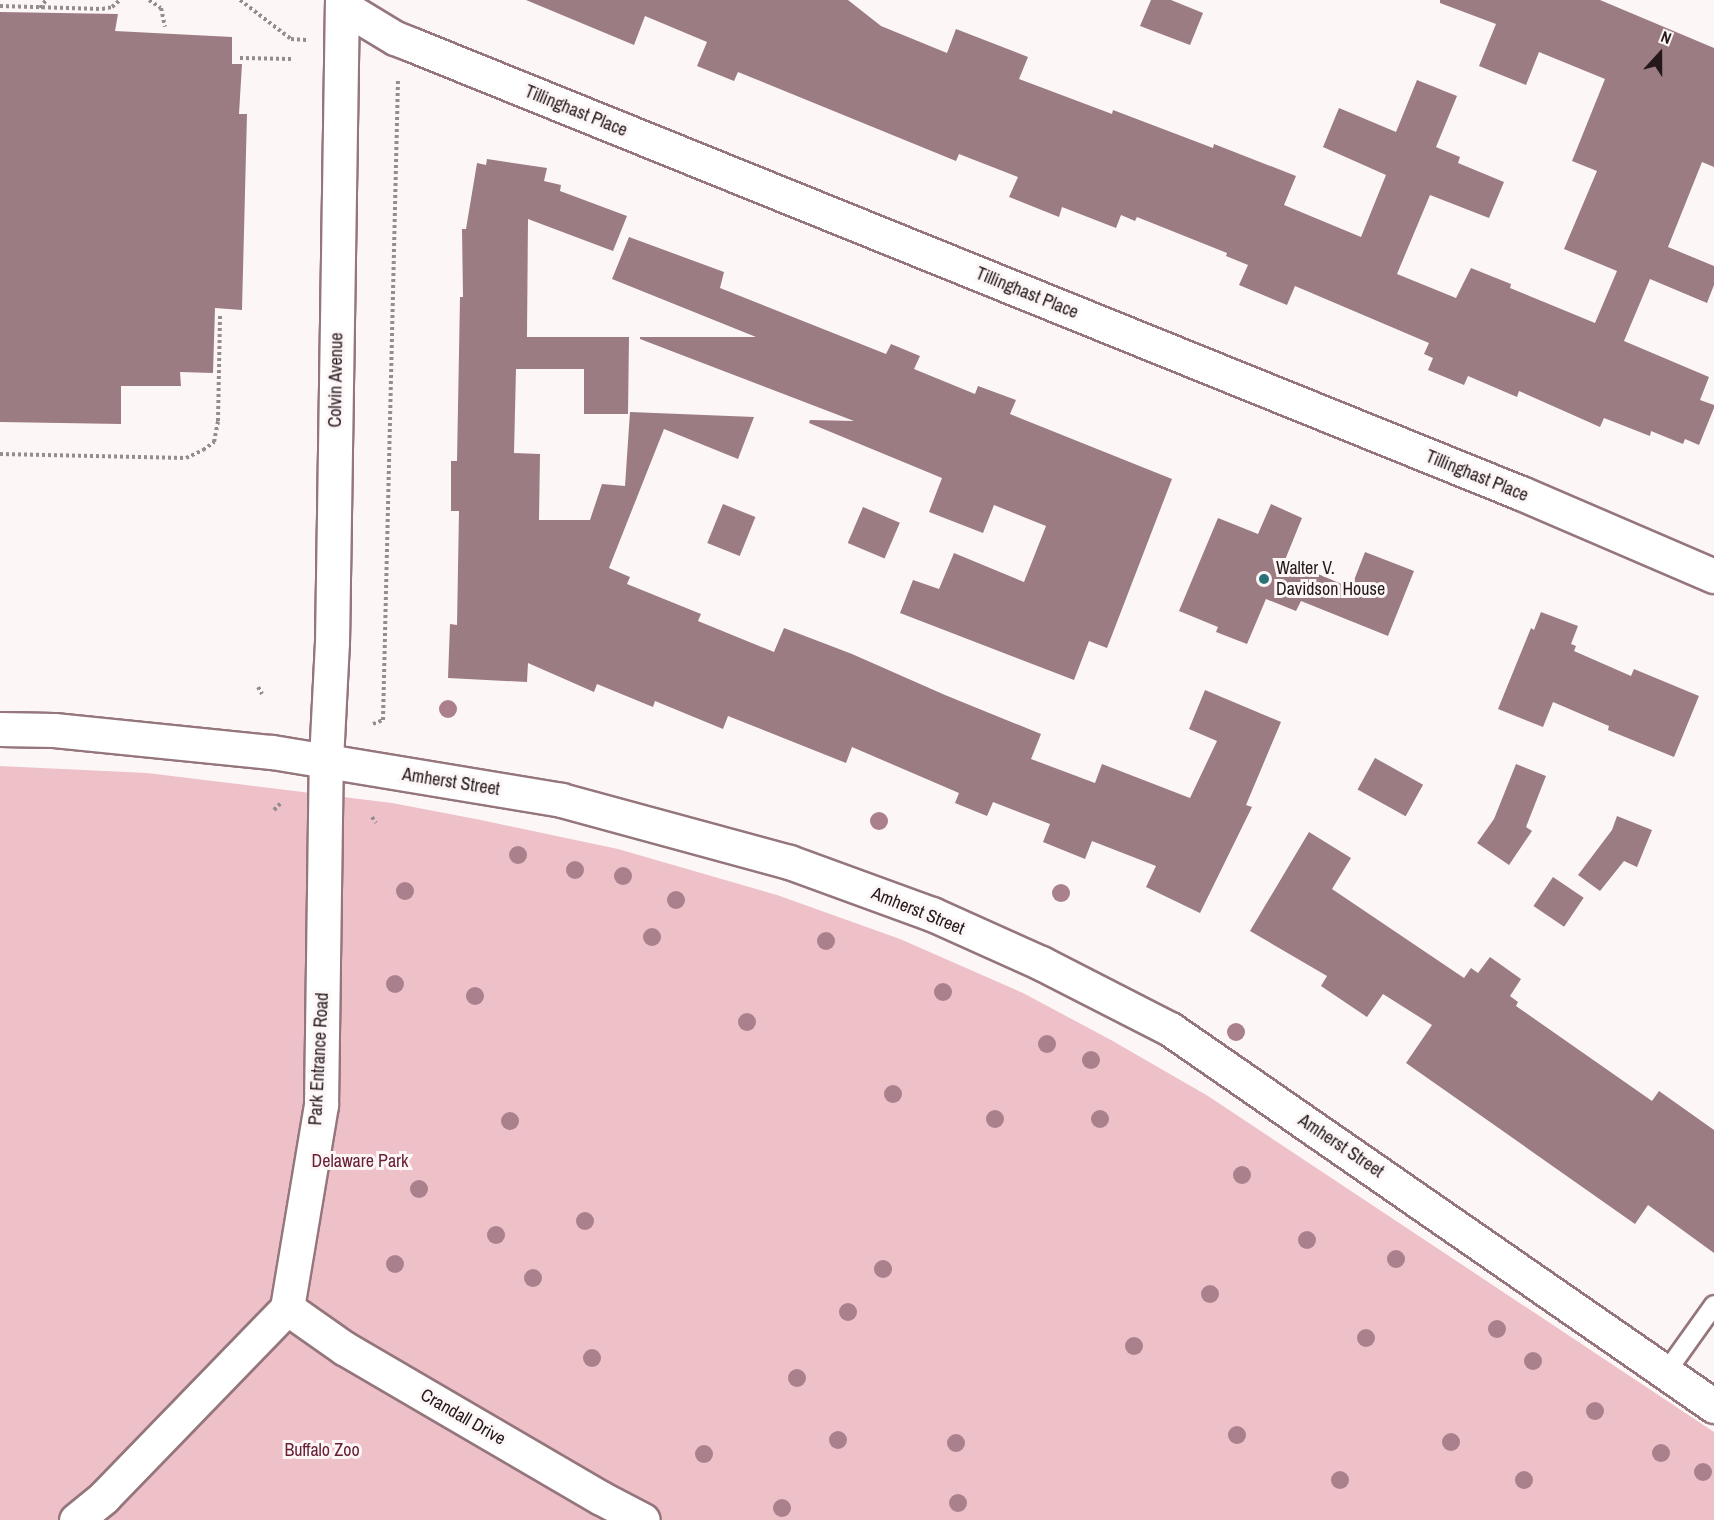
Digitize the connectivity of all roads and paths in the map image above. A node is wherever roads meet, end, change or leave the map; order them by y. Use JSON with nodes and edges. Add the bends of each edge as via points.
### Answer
{"nodes":[{"id":1,"x":46,"y":0,"type":"edge"},
{"id":2,"x":120,"y":0,"type":"edge"},
{"id":3,"x":149,"y":0,"type":"edge"},
{"id":4,"x":240,"y":0,"type":"edge"},
{"id":5,"x":337,"y":2,"type":"edge"},
{"id":6,"x":0,"y":6,"type":"edge"},
{"id":7,"x":40,"y":9,"type":"junction"},
{"id":8,"x":165,"y":27,"type":"dead end"},
{"id":9,"x":307,"y":40,"type":"dead end"},
{"id":10,"x":240,"y":58,"type":"dead end"},
{"id":11,"x":291,"y":59,"type":"dead end"},
{"id":12,"x":398,"y":78,"type":"dead end"},
{"id":13,"x":220,"y":316,"type":"dead end"},
{"id":14,"x":0,"y":454,"type":"edge"},
{"id":15,"x":1714,"y":576,"type":"edge"},
{"id":16,"x":258,"y":687,"type":"dead end"},
{"id":17,"x":262,"y":694,"type":"dead end"},
{"id":18,"x":373,"y":724,"type":"dead end"},
{"id":19,"x":0,"y":729,"type":"edge"},
{"id":20,"x":326,"y":760,"type":"junction"},
{"id":21,"x":281,"y":803,"type":"dead end"},
{"id":22,"x":274,"y":810,"type":"dead end"},
{"id":23,"x":372,"y":817,"type":"dead end"},
{"id":24,"x":376,"y":823,"type":"dead end"},
{"id":25,"x":1714,"y":1305,"type":"edge"},
{"id":26,"x":286,"y":1308,"type":"junction"},
{"id":27,"x":1667,"y":1371,"type":"junction"},
{"id":28,"x":1714,"y":1406,"type":"edge"},
{"id":29,"x":76,"y":1520,"type":"edge"},
{"id":30,"x":643,"y":1520,"type":"edge"}],
"edges":[{"from":1,"to":7,"type":"path"},
{"from":2,"to":7,"type":"path","via":[[102,9]]},
{"from":3,"to":8,"type":"path","via":[[162,8]]},
{"from":4,"to":9,"type":"path","via":[[291,39]]},
{"from":5,"to":15,"type":"street","name":"Tillinghast Place","via":[[404,41],[1521,493]]},
{"from":5,"to":20,"type":"street","name":"Colvin Avenue","via":[[332,643]]},
{"from":6,"to":7,"type":"path"},
{"from":10,"to":11,"type":"path"},
{"from":12,"to":18,"type":"path","via":[[383,720]]},
{"from":13,"to":14,"type":"path","via":[[218,421],[214,442],[203,450],[186,458]]},
{"from":16,"to":17,"type":"path"},
{"from":19,"to":20,"type":"street","name":"Amherst Street","via":[[54,730]]},
{"from":20,"to":26,"type":"street","name":"Park Entrance Road","via":[[321,1105]]},
{"from":20,"to":27,"type":"street","name":"Amherst Street","via":[[561,800],[789,862],[932,914],[1041,963],[1170,1029]]},
{"from":21,"to":22,"type":"path"},
{"from":23,"to":24,"type":"path"},
{"from":25,"to":27,"type":"lane"},
{"from":26,"to":29,"type":"street","via":[[104,1497]]},
{"from":26,"to":30,"type":"street","name":"Crandall Drive","via":[[344,1348]]},
{"from":27,"to":28,"type":"street","name":"Amherst Street"}]}
